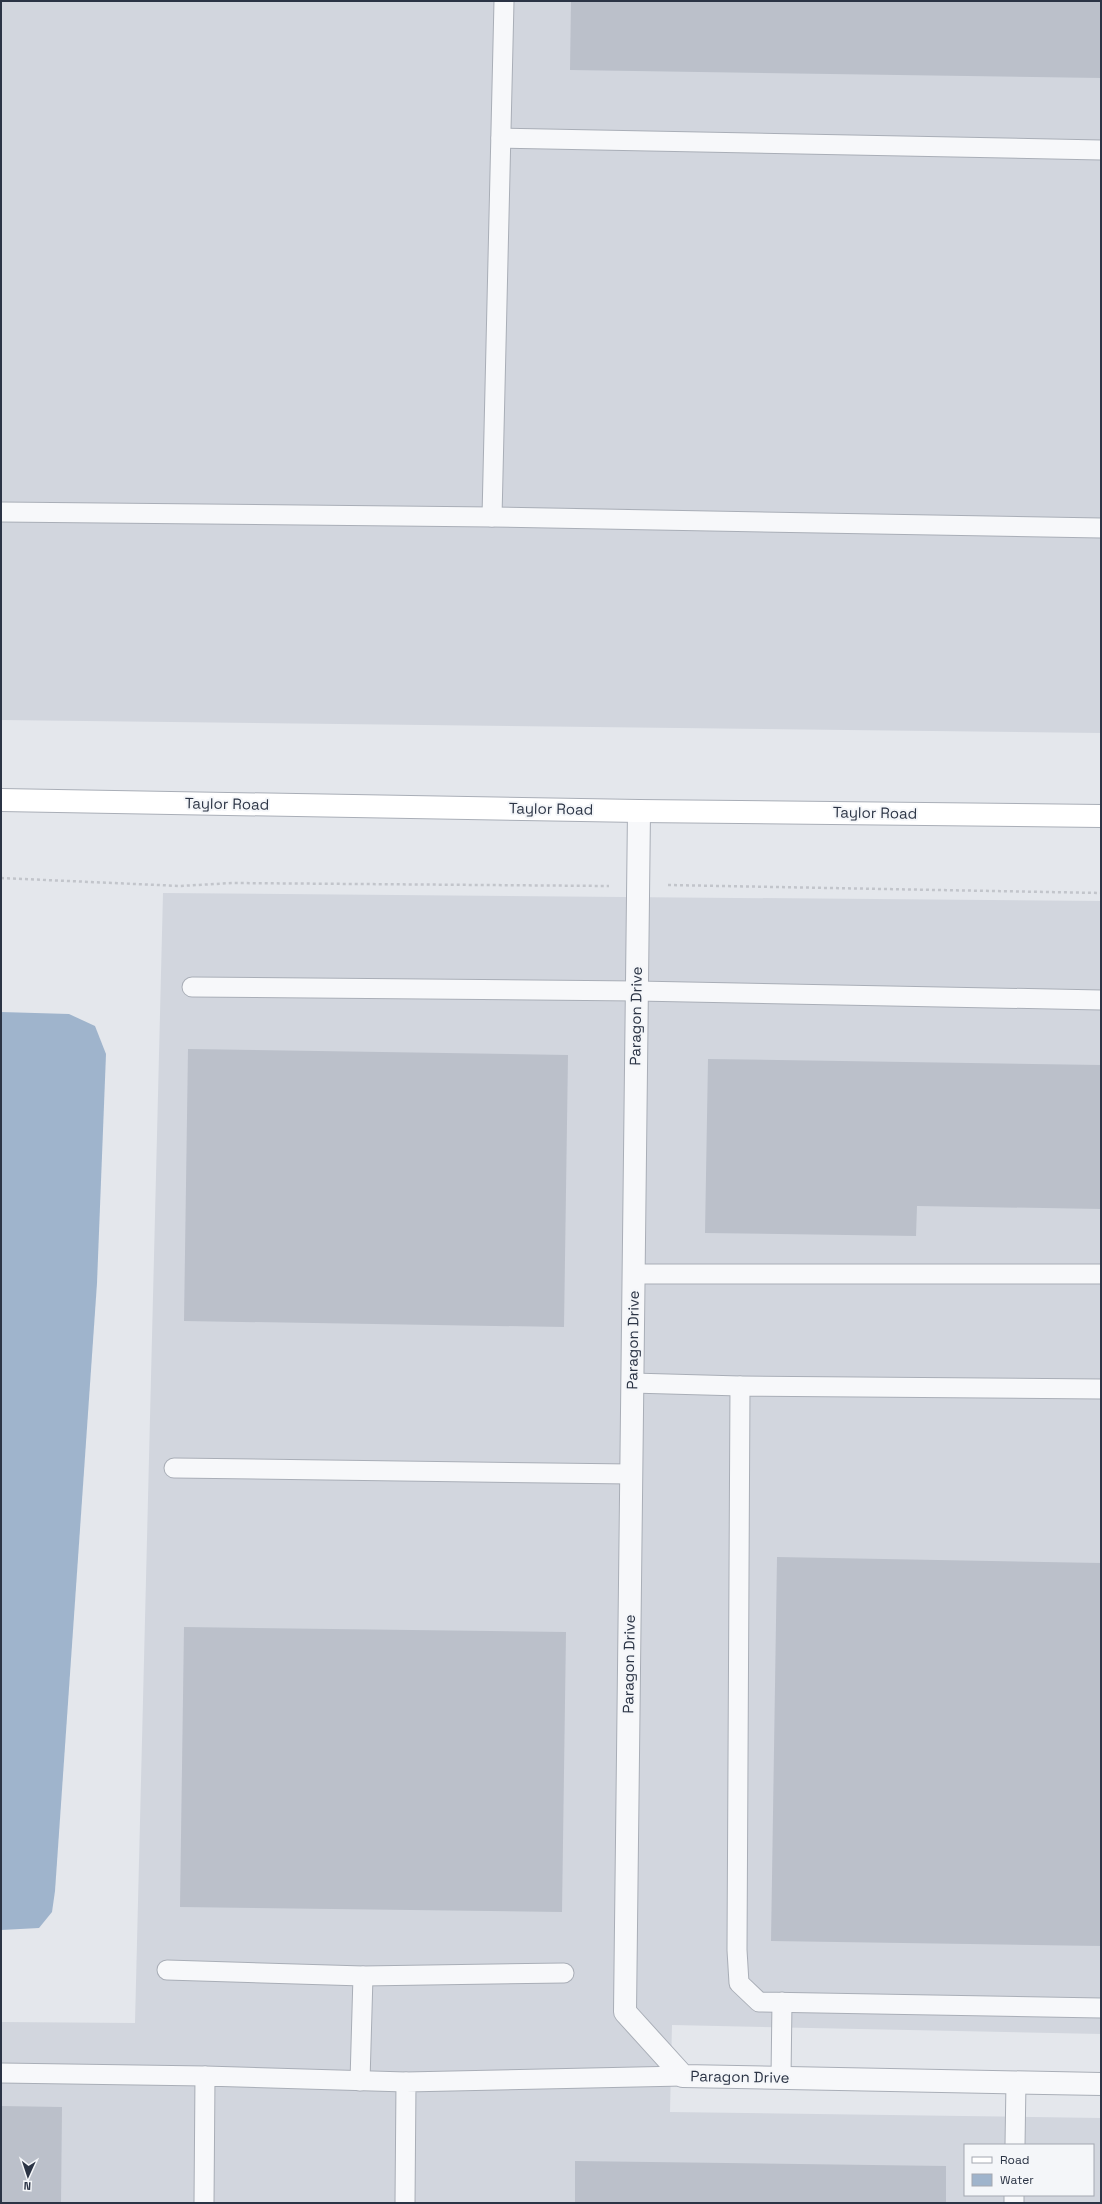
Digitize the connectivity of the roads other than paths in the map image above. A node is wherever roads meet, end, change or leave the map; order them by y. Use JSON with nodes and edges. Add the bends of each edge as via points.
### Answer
{"nodes":[{"id":1,"x":504,"y":1,"type":"edge"},
{"id":2,"x":501,"y":138,"type":"junction"},
{"id":3,"x":1101,"y":150,"type":"edge"},
{"id":4,"x":1,"y":512,"type":"edge"},
{"id":5,"x":492,"y":517,"type":"junction"},
{"id":6,"x":1101,"y":528,"type":"edge"},
{"id":7,"x":1,"y":800,"type":"edge"},
{"id":8,"x":639,"y":811,"type":"junction"},
{"id":9,"x":1101,"y":816,"type":"edge"},
{"id":10,"x":192,"y":987,"type":"dead end"},
{"id":11,"x":637,"y":991,"type":"junction"},
{"id":12,"x":1101,"y":1000,"type":"edge"},
{"id":13,"x":634,"y":1274,"type":"junction"},
{"id":14,"x":1101,"y":1274,"type":"edge"},
{"id":15,"x":632,"y":1383,"type":"junction"},
{"id":16,"x":740,"y":1386,"type":"junction"},
{"id":17,"x":1101,"y":1389,"type":"edge"},
{"id":18,"x":174,"y":1468,"type":"dead end"},
{"id":19,"x":631,"y":1474,"type":"junction"},
{"id":20,"x":167,"y":1970,"type":"dead end"},
{"id":21,"x":564,"y":1974,"type":"dead end"},
{"id":22,"x":364,"y":1976,"type":"junction"},
{"id":23,"x":782,"y":2002,"type":"junction"},
{"id":24,"x":1101,"y":2008,"type":"edge"},
{"id":25,"x":1,"y":2073,"type":"edge"},
{"id":26,"x":205,"y":2076,"type":"junction"},
{"id":27,"x":683,"y":2076,"type":"junction"},
{"id":28,"x":781,"y":2078,"type":"junction"},
{"id":29,"x":360,"y":2081,"type":"junction"},
{"id":30,"x":406,"y":2082,"type":"junction"},
{"id":31,"x":1016,"y":2082,"type":"junction"},
{"id":32,"x":1101,"y":2084,"type":"edge"},
{"id":33,"x":1015,"y":2144,"type":"edge"},
{"id":34,"x":204,"y":2203,"type":"edge"},
{"id":35,"x":405,"y":2203,"type":"edge"}],
"edges":[{"from":1,"to":2,"type":"lane"},
{"from":2,"to":3,"type":"lane"},
{"from":2,"to":5,"type":"lane"},
{"from":4,"to":5,"type":"lane"},
{"from":5,"to":6,"type":"lane"},
{"from":7,"to":8,"type":"main road","name":"Taylor Road"},
{"from":8,"to":9,"type":"main road","name":"Taylor Road"},
{"from":8,"to":11,"type":"street","name":"Paragon Drive"},
{"from":10,"to":11,"type":"lane"},
{"from":11,"to":12,"type":"lane"},
{"from":11,"to":13,"type":"street","name":"Paragon Drive"},
{"from":13,"to":14,"type":"lane"},
{"from":13,"to":15,"type":"street","name":"Paragon Drive"},
{"from":15,"to":16,"type":"lane"},
{"from":15,"to":19,"type":"street","name":"Paragon Drive"},
{"from":16,"to":17,"type":"lane"},
{"from":16,"to":23,"type":"lane","via":[[737,1950],[739,1983],[759,2002]]},
{"from":18,"to":19,"type":"lane"},
{"from":19,"to":27,"type":"street","name":"Paragon Drive","via":[[625,2012]]},
{"from":20,"to":22,"type":"lane"},
{"from":21,"to":22,"type":"lane"},
{"from":22,"to":29,"type":"lane"},
{"from":23,"to":24,"type":"lane"},
{"from":23,"to":28,"type":"lane"},
{"from":25,"to":26,"type":"lane"},
{"from":26,"to":29,"type":"lane"},
{"from":26,"to":34,"type":"lane"},
{"from":27,"to":28,"type":"street","name":"Paragon Drive"},
{"from":27,"to":30,"type":"lane"},
{"from":28,"to":31,"type":"street","name":"Paragon Drive"},
{"from":29,"to":30,"type":"lane"},
{"from":30,"to":35,"type":"lane"},
{"from":31,"to":32,"type":"street","name":"Paragon Drive"},
{"from":31,"to":33,"type":"lane"}]}
